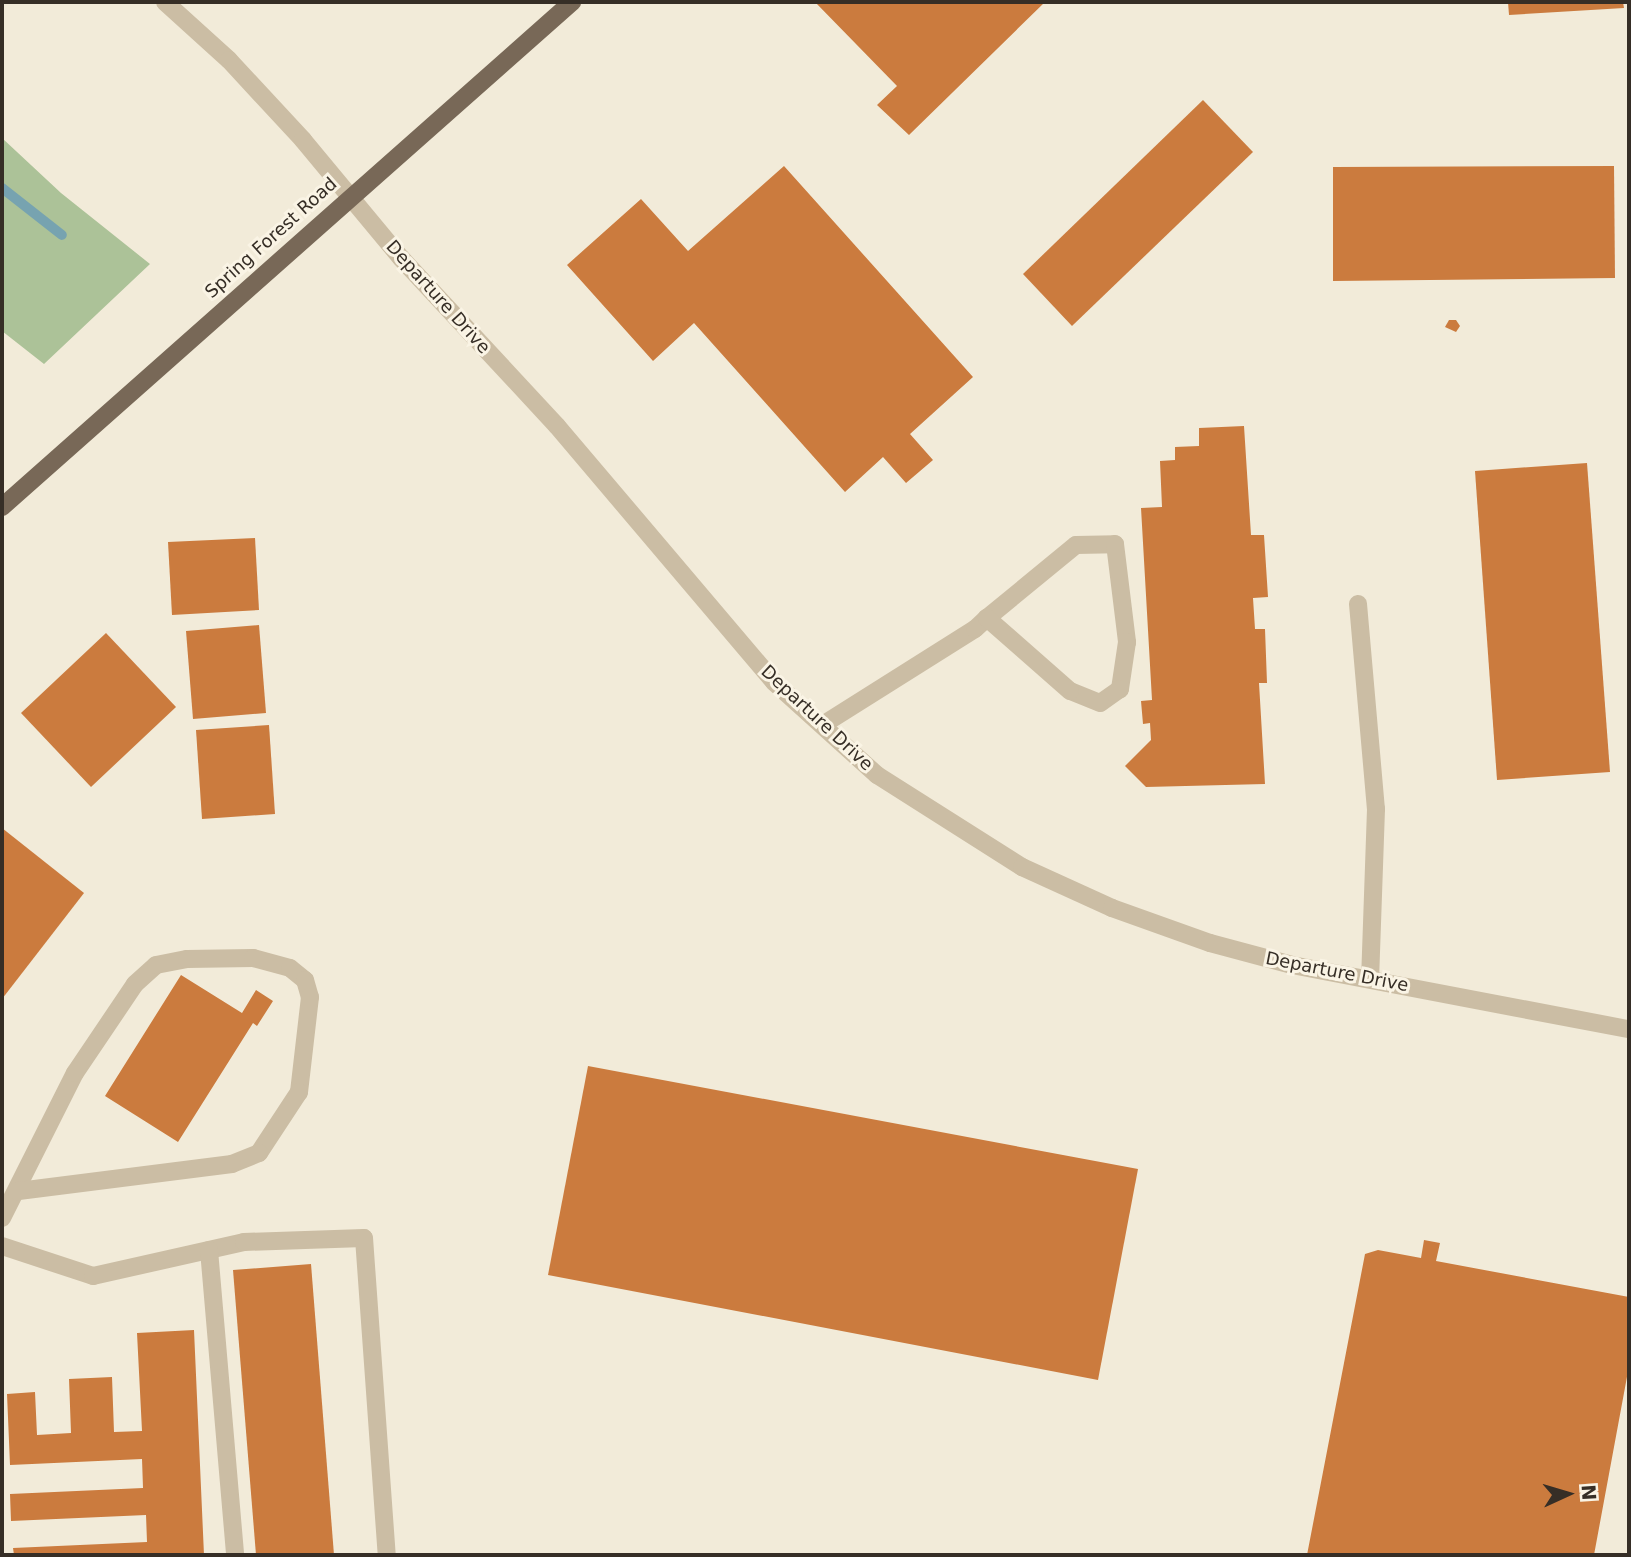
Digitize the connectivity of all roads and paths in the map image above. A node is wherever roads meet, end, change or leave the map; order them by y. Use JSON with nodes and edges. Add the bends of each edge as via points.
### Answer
{"nodes":[{"id":1,"x":165,"y":2,"type":"edge"},
{"id":2,"x":572,"y":2,"type":"edge"},
{"id":3,"x":349,"y":195,"type":"junction"},
{"id":4,"x":2,"y":507,"type":"edge"},
{"id":5,"x":1358,"y":604,"type":"dead end"},
{"id":6,"x":987,"y":618,"type":"junction"},
{"id":7,"x":824,"y":724,"type":"junction"},
{"id":8,"x":1370,"y":979,"type":"junction"},
{"id":9,"x":1629,"y":1030,"type":"edge"},
{"id":10,"x":17,"y":1191,"type":"junction"},
{"id":11,"x":2,"y":1218,"type":"edge"},
{"id":12,"x":2,"y":1246,"type":"edge"},
{"id":13,"x":209,"y":1250,"type":"junction"},
{"id":14,"x":235,"y":1555,"type":"edge"},
{"id":15,"x":387,"y":1555,"type":"edge"}],
"edges":[{"from":1,"to":3,"type":"street","name":"Departure Drive","via":[[229,60]]},
{"from":2,"to":3,"type":"main road","name":"Spring Forest Road"},
{"from":3,"to":4,"type":"main road","name":"Spring Forest Road"},
{"from":3,"to":7,"type":"street","name":"Departure Drive","via":[[401,258],[557,426],[774,682]]},
{"from":5,"to":8,"type":"street","via":[[1376,809]]},
{"from":6,"to":6,"type":"street","via":[[1070,691],[1100,703],[1120,689],[1127,642],[1115,544],[1076,545]]},
{"from":6,"to":7,"type":"street"},
{"from":7,"to":8,"type":"street","name":"Departure Drive","via":[[877,775],[1022,867],[1112,908],[1210,943]]},
{"from":8,"to":9,"type":"street","name":"Departure Drive"},
{"from":10,"to":10,"type":"street","via":[[75,1073],[135,984],[156,965],[187,959],[253,958],[290,968],[305,980],[310,997],[299,1092],[258,1153],[232,1164]]},
{"from":10,"to":11,"type":"street"},
{"from":12,"to":13,"type":"street","via":[[93,1276]]},
{"from":13,"to":14,"type":"street"},
{"from":13,"to":15,"type":"street","via":[[244,1242],[364,1238]]}]}
